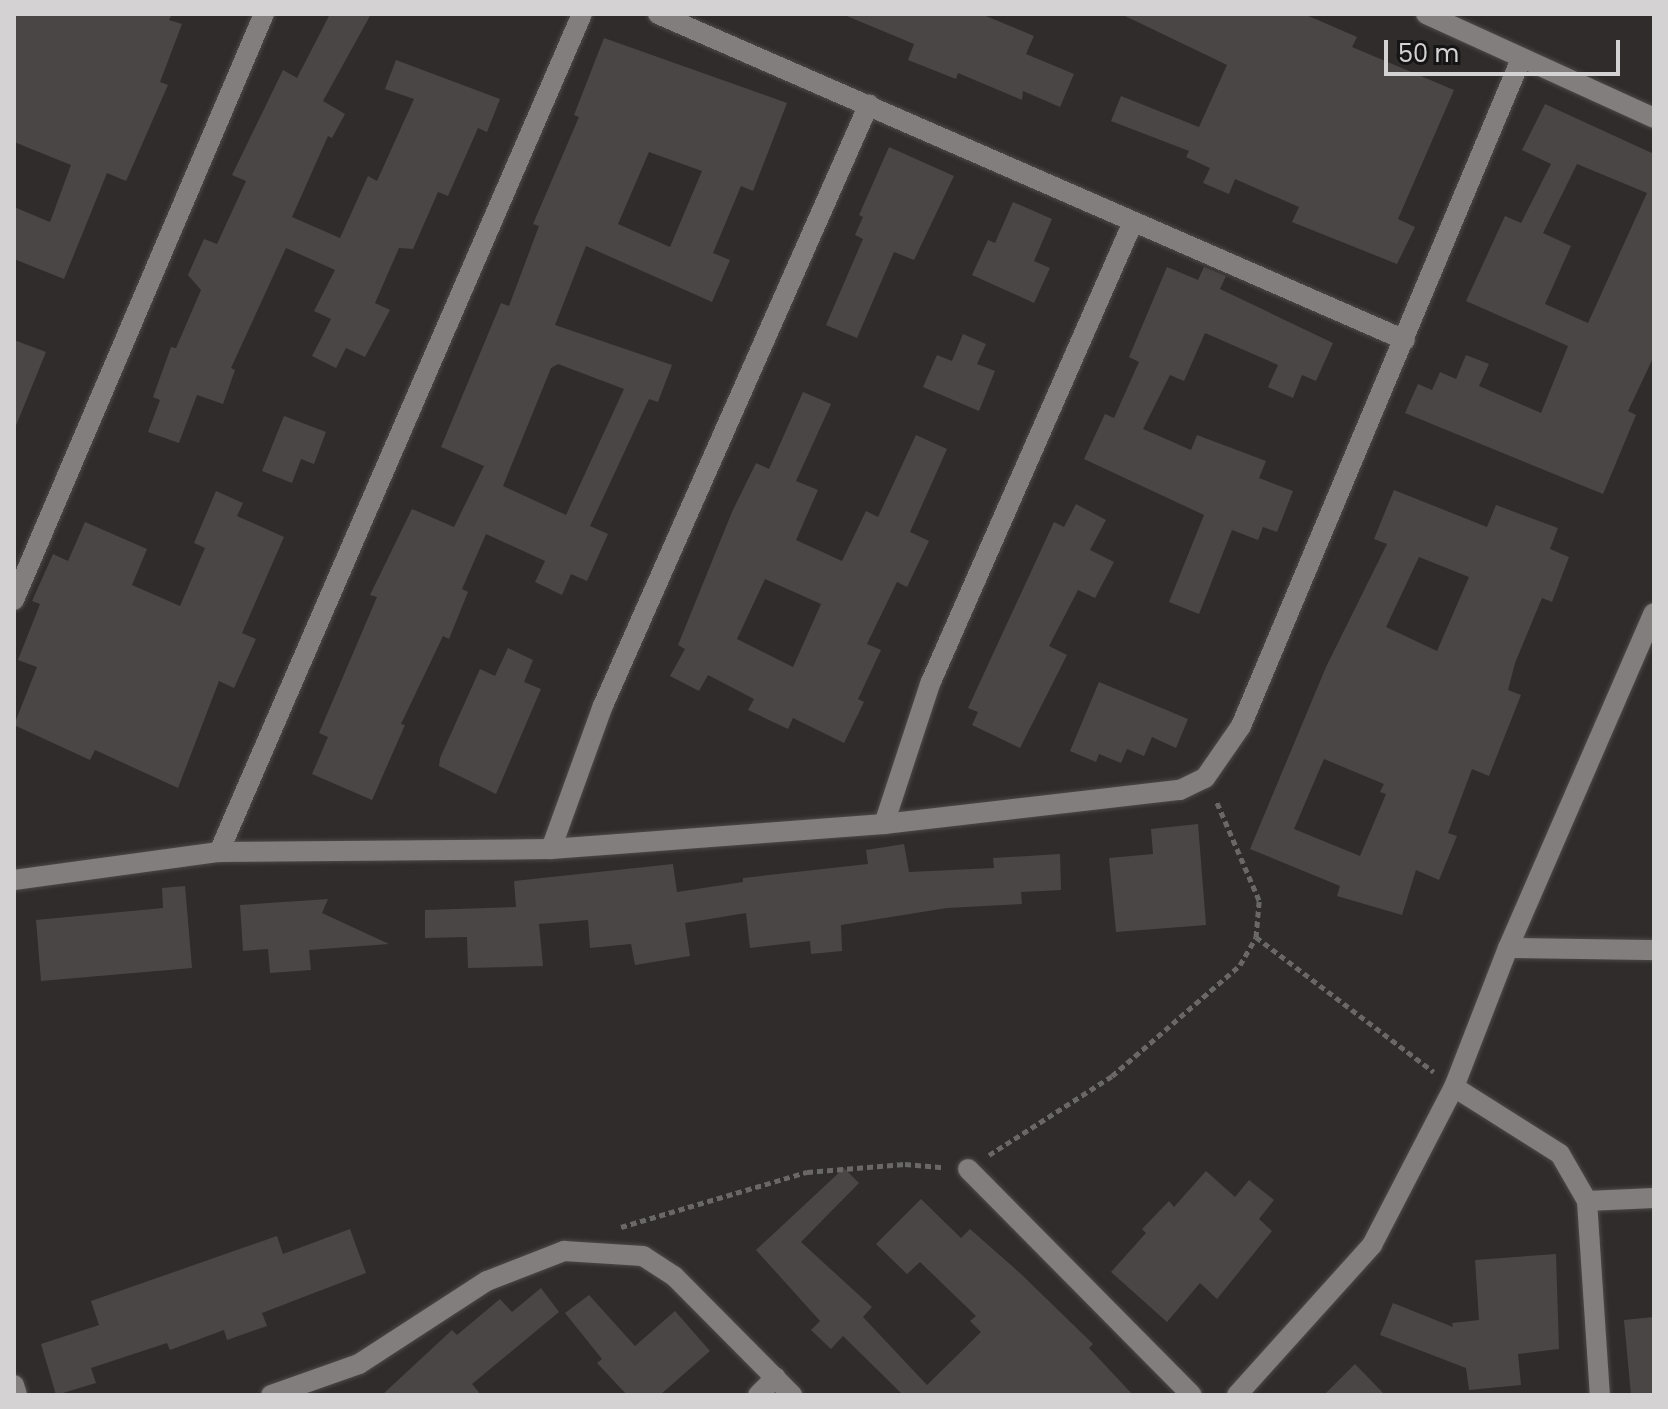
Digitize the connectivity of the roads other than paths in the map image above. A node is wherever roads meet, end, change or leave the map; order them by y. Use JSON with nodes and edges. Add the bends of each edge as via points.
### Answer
{"nodes":[{"id":1,"x":264,"y":14,"type":"edge"},
{"id":2,"x":582,"y":14,"type":"edge"},
{"id":3,"x":658,"y":14,"type":"edge"},
{"id":4,"x":1438,"y":16,"type":"edge"},
{"id":5,"x":708,"y":23,"type":"edge"},
{"id":6,"x":1521,"y":59,"type":"junction"},
{"id":7,"x":869,"y":104,"type":"junction"},
{"id":8,"x":1654,"y":118,"type":"edge"},
{"id":9,"x":1133,"y":222,"type":"junction"},
{"id":10,"x":1405,"y":340,"type":"junction"},
{"id":11,"x":14,"y":600,"type":"edge"},
{"id":12,"x":1654,"y":613,"type":"edge"},
{"id":13,"x":884,"y":824,"type":"junction"},
{"id":14,"x":551,"y":849,"type":"junction"},
{"id":15,"x":219,"y":852,"type":"junction"},
{"id":16,"x":14,"y":880,"type":"edge"},
{"id":17,"x":1508,"y":948,"type":"junction"},
{"id":18,"x":1654,"y":950,"type":"edge"},
{"id":19,"x":1454,"y":1087,"type":"junction"},
{"id":20,"x":968,"y":1169,"type":"road end"},
{"id":21,"x":1654,"y":1198,"type":"edge"},
{"id":22,"x":1587,"y":1201,"type":"junction"},
{"id":23,"x":776,"y":1377,"type":"junction"},
{"id":24,"x":14,"y":1385,"type":"edge"},
{"id":25,"x":17,"y":1395,"type":"edge"},
{"id":26,"x":271,"y":1395,"type":"edge"},
{"id":27,"x":758,"y":1395,"type":"edge"},
{"id":28,"x":792,"y":1395,"type":"edge"},
{"id":29,"x":1192,"y":1395,"type":"edge"},
{"id":30,"x":1237,"y":1395,"type":"edge"},
{"id":31,"x":1600,"y":1395,"type":"edge"}],
"edges":[{"from":1,"to":11,"type":"street"},
{"from":2,"to":15,"type":"street"},
{"from":3,"to":5,"type":"street"},
{"from":4,"to":6,"type":"street"},
{"from":5,"to":7,"type":"street"},
{"from":6,"to":8,"type":"street"},
{"from":6,"to":10,"type":"street"},
{"from":7,"to":9,"type":"street"},
{"from":7,"to":14,"type":"street","via":[[602,708]]},
{"from":9,"to":10,"type":"street"},
{"from":9,"to":13,"type":"street","via":[[930,684]]},
{"from":10,"to":13,"type":"street","via":[[1241,726],[1205,778],[1180,790]]},
{"from":12,"to":17,"type":"street"},
{"from":13,"to":14,"type":"street"},
{"from":14,"to":15,"type":"street"},
{"from":15,"to":16,"type":"street"},
{"from":17,"to":18,"type":"street"},
{"from":17,"to":19,"type":"street"},
{"from":19,"to":22,"type":"street","via":[[1560,1154]]},
{"from":19,"to":30,"type":"street","via":[[1372,1245]]},
{"from":20,"to":29,"type":"street"},
{"from":21,"to":22,"type":"street"},
{"from":22,"to":31,"type":"street"},
{"from":23,"to":26,"type":"street","via":[[674,1276],[643,1256],[564,1251],[487,1281],[359,1364]]},
{"from":23,"to":27,"type":"street"},
{"from":23,"to":28,"type":"street"},
{"from":24,"to":25,"type":"street"}]}
